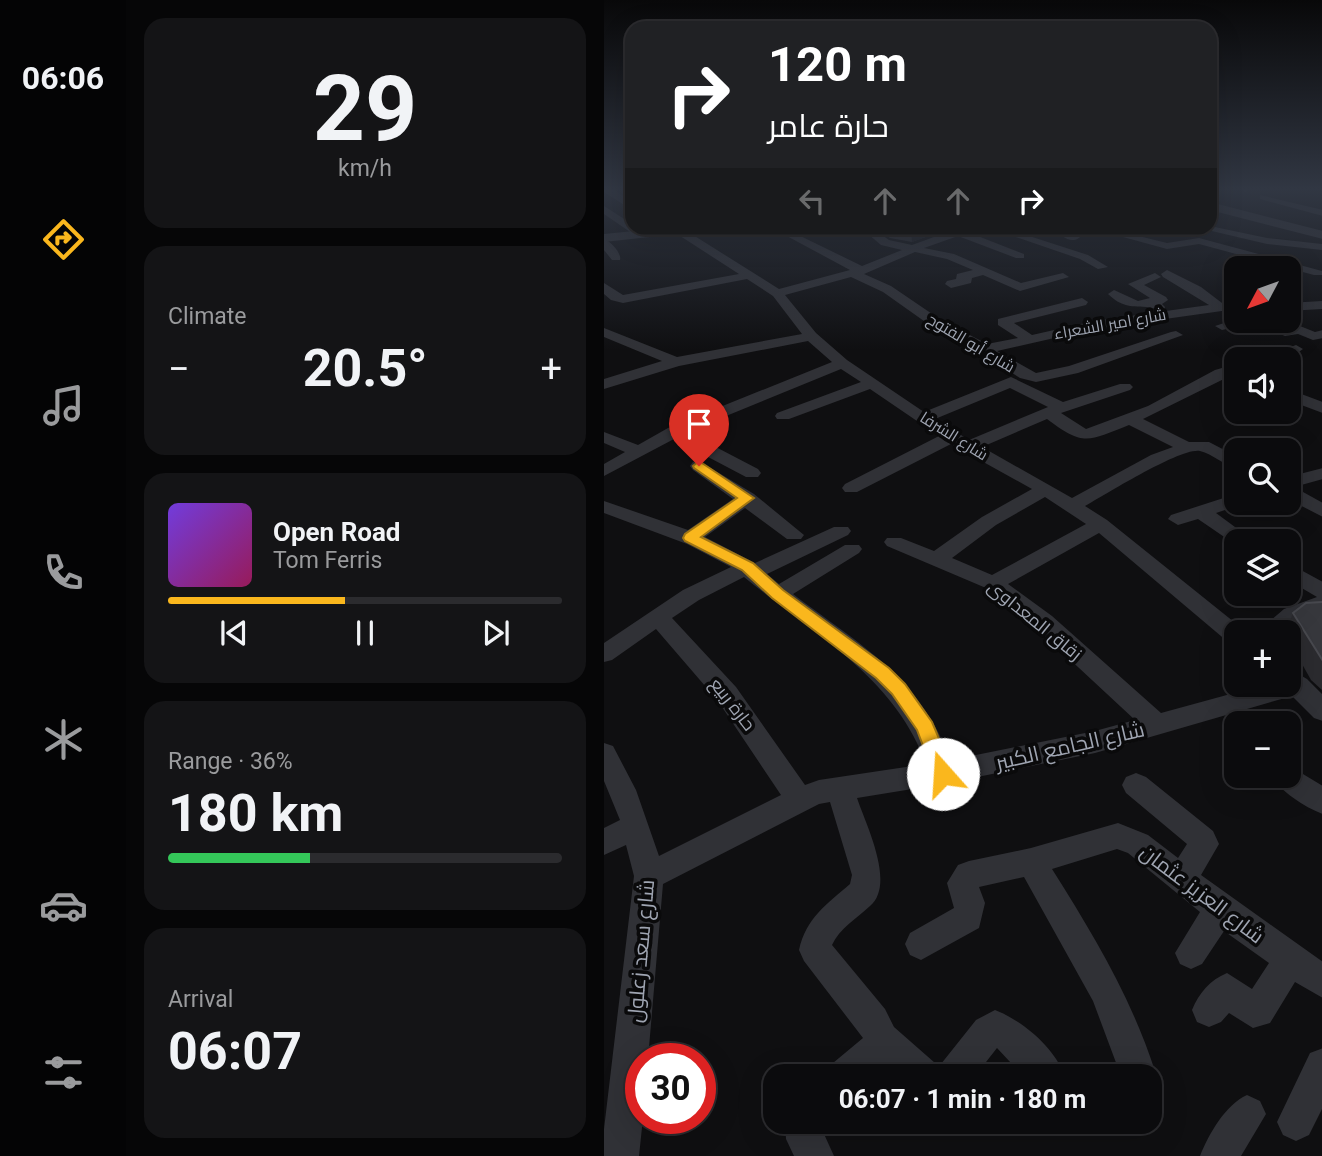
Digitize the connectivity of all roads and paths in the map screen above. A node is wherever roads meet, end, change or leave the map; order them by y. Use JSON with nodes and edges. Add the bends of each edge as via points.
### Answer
{"nodes":[{"id":1,"x":605,"y":242,"type":"edge"},
{"id":2,"x":697,"y":242,"type":"edge"},
{"id":3,"x":802,"y":242,"type":"edge"},
{"id":4,"x":884,"y":242,"type":"edge"},
{"id":5,"x":934,"y":242,"type":"edge"},
{"id":6,"x":976,"y":242,"type":"edge"},
{"id":7,"x":1038,"y":242,"type":"edge"},
{"id":8,"x":1151,"y":242,"type":"edge"},
{"id":9,"x":1193,"y":242,"type":"edge"},
{"id":10,"x":1203,"y":242,"type":"edge"},
{"id":11,"x":1277,"y":242,"type":"edge"},
{"id":12,"x":1322,"y":246,"type":"edge"},
{"id":13,"x":916,"y":250,"type":"junction"},
{"id":14,"x":1020,"y":256,"type":"dead end"},
{"id":15,"x":616,"y":258,"type":"dead end"},
{"id":16,"x":1102,"y":267,"type":"dead end"},
{"id":17,"x":984,"y":271,"type":"junction"},
{"id":18,"x":1320,"y":272,"type":"edge"},
{"id":19,"x":751,"y":275,"type":"junction"},
{"id":20,"x":862,"y":275,"type":"junction"},
{"id":21,"x":1063,"y":277,"type":"dead end"},
{"id":22,"x":1301,"y":278,"type":"edge"},
{"id":23,"x":951,"y":284,"type":"dead end"},
{"id":24,"x":604,"y":287,"type":"edge"},
{"id":25,"x":1114,"y":294,"type":"dead end"},
{"id":26,"x":782,"y":298,"type":"junction"},
{"id":27,"x":1082,"y":302,"type":"dead end"},
{"id":28,"x":1152,"y":302,"type":"junction"},
{"id":29,"x":1322,"y":305,"type":"edge"},
{"id":30,"x":1218,"y":306,"type":"junction"},
{"id":31,"x":1224,"y":306,"type":"edge"},
{"id":32,"x":1301,"y":306,"type":"edge"},
{"id":33,"x":1169,"y":313,"type":"junction"},
{"id":34,"x":1128,"y":319,"type":"junction"},
{"id":35,"x":1301,"y":330,"type":"edge"},
{"id":36,"x":606,"y":334,"type":"edge"},
{"id":37,"x":1322,"y":334,"type":"edge"},
{"id":38,"x":1176,"y":335,"type":"dead end"},
{"id":39,"x":811,"y":336,"type":"junction"},
{"id":40,"x":1029,"y":339,"type":"junction"},
{"id":41,"x":1162,"y":340,"type":"junction"},
{"id":42,"x":986,"y":349,"type":"junction"},
{"id":43,"x":676,"y":362,"type":"junction"},
{"id":44,"x":842,"y":363,"type":"junction"},
{"id":45,"x":1224,"y":372,"type":"edge"},
{"id":46,"x":873,"y":383,"type":"junction"},
{"id":47,"x":604,"y":384,"type":"edge"},
{"id":48,"x":1125,"y":387,"type":"dead end"},
{"id":49,"x":1301,"y":399,"type":"edge"},
{"id":50,"x":1322,"y":408,"type":"edge"},
{"id":51,"x":1055,"y":410,"type":"junction"},
{"id":52,"x":783,"y":416,"type":"dead end"},
{"id":53,"x":923,"y":418,"type":"junction"},
{"id":54,"x":1130,"y":418,"type":"junction"},
{"id":55,"x":674,"y":432,"type":"junction"},
{"id":56,"x":604,"y":437,"type":"edge"},
{"id":57,"x":951,"y":437,"type":"junction"},
{"id":58,"x":968,"y":447,"type":"junction"},
{"id":59,"x":1188,"y":447,"type":"junction"},
{"id":60,"x":637,"y":451,"type":"junction"},
{"id":61,"x":1224,"y":457,"type":"edge"},
{"id":62,"x":699,"y":466,"type":"dead end"},
{"id":63,"x":604,"y":471,"type":"edge"},
{"id":64,"x":752,"y":473,"type":"dead end"},
{"id":65,"x":1320,"y":475,"type":"edge"},
{"id":66,"x":1301,"y":480,"type":"edge"},
{"id":67,"x":851,"y":488,"type":"dead end"},
{"id":68,"x":1045,"y":489,"type":"junction"},
{"id":69,"x":747,"y":498,"type":"junction"},
{"id":70,"x":1301,"y":499,"type":"edge"},
{"id":71,"x":1224,"y":504,"type":"edge"},
{"id":72,"x":1072,"y":506,"type":"junction"},
{"id":73,"x":604,"y":507,"type":"edge"},
{"id":74,"x":1200,"y":512,"type":"junction"},
{"id":75,"x":1322,"y":512,"type":"edge"},
{"id":76,"x":1178,"y":519,"type":"dead end"},
{"id":77,"x":1100,"y":524,"type":"junction"},
{"id":78,"x":1226,"y":529,"type":"edge"},
{"id":79,"x":794,"y":535,"type":"dead end"},
{"id":80,"x":690,"y":538,"type":"junction"},
{"id":81,"x":894,"y":542,"type":"dead end"},
{"id":82,"x":937,"y":559,"type":"junction"},
{"id":83,"x":750,"y":570,"type":"junction"},
{"id":84,"x":1301,"y":578,"type":"edge"},
{"id":85,"x":993,"y":583,"type":"junction"},
{"id":86,"x":1322,"y":592,"type":"edge"},
{"id":87,"x":778,"y":594,"type":"junction"},
{"id":88,"x":1322,"y":603,"type":"edge"},
{"id":89,"x":657,"y":616,"type":"junction"},
{"id":90,"x":1284,"y":620,"type":"edge"},
{"id":91,"x":1224,"y":626,"type":"edge"},
{"id":92,"x":604,"y":653,"type":"edge"},
{"id":93,"x":1301,"y":689,"type":"edge"},
{"id":94,"x":1245,"y":697,"type":"edge"},
{"id":95,"x":1322,"y":711,"type":"edge"},
{"id":96,"x":1158,"y":726,"type":"junction"},
{"id":97,"x":604,"y":754,"type":"edge"},
{"id":98,"x":943,"y":774,"type":"junction"},
{"id":99,"x":1136,"y":785,"type":"dead end"},
{"id":100,"x":1301,"y":787,"type":"edge"},
{"id":101,"x":840,"y":789,"type":"junction"},
{"id":102,"x":799,"y":799,"type":"junction"},
{"id":103,"x":1322,"y":802,"type":"edge"},
{"id":104,"x":636,"y":826,"type":"junction"},
{"id":105,"x":604,"y":842,"type":"edge"},
{"id":106,"x":1030,"y":862,"type":"junction"},
{"id":107,"x":649,"y":876,"type":"junction"},
{"id":108,"x":1181,"y":879,"type":"junction"},
{"id":109,"x":1220,"y":909,"type":"junction"},
{"id":110,"x":921,"y":944,"type":"dead end"},
{"id":111,"x":1191,"y":953,"type":"dead end"},
{"id":112,"x":1289,"y":960,"type":"junction"},
{"id":113,"x":1322,"y":982,"type":"edge"},
{"id":114,"x":1209,"y":1010,"type":"dead end"},
{"id":115,"x":882,"y":1038,"type":"junction"},
{"id":116,"x":860,"y":1064,"type":"edge"},
{"id":117,"x":909,"y":1064,"type":"edge"},
{"id":118,"x":962,"y":1064,"type":"edge"},
{"id":119,"x":1036,"y":1064,"type":"edge"},
{"id":120,"x":1135,"y":1064,"type":"edge"},
{"id":121,"x":1322,"y":1066,"type":"edge"},
{"id":122,"x":1247,"y":1114,"type":"dead end"},
{"id":123,"x":1296,"y":1122,"type":"dead end"},
{"id":124,"x":805,"y":1134,"type":"edge"},
{"id":125,"x":620,"y":1156,"type":"edge"},
{"id":126,"x":815,"y":1156,"type":"edge"},
{"id":127,"x":1219,"y":1156,"type":"edge"}],
"edges":[{"from":1,"to":15,"type":"street"},
{"from":2,"to":19,"type":"street","name":"شارع الشرفا"},
{"from":3,"to":20,"type":"street","name":"شارع أبو الفتوح"},
{"from":4,"to":13,"type":"street"},
{"from":5,"to":13,"type":"street"},
{"from":6,"to":14,"type":"street"},
{"from":7,"to":16,"type":"street"},
{"from":8,"to":9,"type":"street","via":[[1167,246]]},
{"from":10,"to":18,"type":"street"},
{"from":11,"to":12,"type":"street"},
{"from":13,"to":17,"type":"street","via":[[950,256]]},
{"from":13,"to":20,"type":"street"},
{"from":17,"to":21,"type":"street","via":[[1023,287]]},
{"from":17,"to":23,"type":"street"},
{"from":18,"to":22,"type":"street"},
{"from":19,"to":24,"type":"street","via":[[687,282],[623,299]]},
{"from":19,"to":26,"type":"street","name":"شارع الشرفا"},
{"from":20,"to":26,"type":"street"},
{"from":20,"to":26,"type":"street"},
{"from":20,"to":42,"type":"street","name":"شارع أبو الفتوح"},
{"from":25,"to":28,"type":"street","via":[[1137,305]]},
{"from":26,"to":39,"type":"street","name":"شارع الشرفا"},
{"from":27,"to":40,"type":"street","via":[[1003,322]]},
{"from":28,"to":30,"type":"street","via":[[1162,300],[1134,284],[1161,275],[1197,290]]},
{"from":28,"to":33,"type":"street"},
{"from":29,"to":32,"type":"street"},
{"from":30,"to":31,"type":"street","name":"شارع امير الشعراء"},
{"from":30,"to":33,"type":"street","name":"شارع امير الشعراء"},
{"from":33,"to":34,"type":"street","name":"شارع امير الشعراء"},
{"from":34,"to":40,"type":"street","name":"شارع امير الشعراء"},
{"from":34,"to":41,"type":"street"},
{"from":35,"to":37,"type":"street"},
{"from":36,"to":43,"type":"street"},
{"from":38,"to":41,"type":"street","name":"شارع أبو الفتوح"},
{"from":39,"to":43,"type":"street"},
{"from":39,"to":44,"type":"street","name":"شارع الشرفا"},
{"from":40,"to":42,"type":"street","name":"شارع امير الشعراء"},
{"from":41,"to":42,"type":"street","name":"شارع أبو الفتوح","via":[[1043,379],[1025,375]]},
{"from":43,"to":47,"type":"street"},
{"from":44,"to":46,"type":"street","name":"شارع الشرفا"},
{"from":44,"to":55,"type":"street"},
{"from":45,"to":54,"type":"street"},
{"from":46,"to":52,"type":"street"},
{"from":46,"to":53,"type":"street","name":"شارع الشرفا"},
{"from":48,"to":51,"type":"street"},
{"from":49,"to":50,"type":"street"},
{"from":51,"to":53,"type":"street","via":[[1011,382]]},
{"from":51,"to":54,"type":"street","via":[[1083,435]]},
{"from":51,"to":58,"type":"street"},
{"from":53,"to":57,"type":"street","name":"شارع الشرفا"},
{"from":54,"to":59,"type":"street"},
{"from":55,"to":60,"type":"street"},
{"from":55,"to":64,"type":"street"},
{"from":56,"to":60,"type":"street"},
{"from":57,"to":58,"type":"street","name":"شارع الشرفا"},
{"from":57,"to":67,"type":"street"},
{"from":58,"to":68,"type":"street","name":"شارع الشرفا"},
{"from":59,"to":61,"type":"street","via":[[1204,446]]},
{"from":59,"to":72,"type":"street"},
{"from":60,"to":63,"type":"street"},
{"from":62,"to":69,"type":"street"},
{"from":65,"to":66,"type":"street"},
{"from":68,"to":72,"type":"street","name":"شارع الشرفا"},
{"from":68,"to":82,"type":"street","via":[[989,521]]},
{"from":69,"to":79,"type":"street"},
{"from":69,"to":80,"type":"street"},
{"from":70,"to":75,"type":"street"},
{"from":71,"to":74,"type":"street"},
{"from":72,"to":77,"type":"street","name":"شارع الشرفا"},
{"from":73,"to":80,"type":"street"},
{"from":74,"to":76,"type":"street"},
{"from":74,"to":78,"type":"street"},
{"from":77,"to":85,"type":"street"},
{"from":77,"to":91,"type":"street","name":"شارع الشرفا"},
{"from":80,"to":83,"type":"street"},
{"from":81,"to":82,"type":"street","name":"زقاق المعداوى"},
{"from":82,"to":85,"type":"street","name":"زقاق المعداوى"},
{"from":83,"to":87,"type":"street"},
{"from":83,"to":87,"type":"street","via":[[847,540]]},
{"from":83,"to":89,"type":"street","via":[[691,595]]},
{"from":84,"to":86,"type":"street"},
{"from":85,"to":96,"type":"street","name":"زقاق المعداوى","via":[[1044,622]]},
{"from":87,"to":98,"type":"street","via":[[899,689],[926,727]]},
{"from":88,"to":90,"type":"street"},
{"from":89,"to":92,"type":"street"},
{"from":89,"to":102,"type":"street","name":"حارة ربيع","via":[[727,694]]},
{"from":93,"to":95,"type":"street"},
{"from":94,"to":96,"type":"street","name":"شارع الجامع الكبير"},
{"from":96,"to":98,"type":"street","name":"شارع الجامع الكبير"},
{"from":97,"to":104,"type":"street","name":"شارع سعد زعلول"},
{"from":98,"to":101,"type":"street","name":"شارع الجامع الكبير"},
{"from":99,"to":108,"type":"street","via":[[1203,839]]},
{"from":100,"to":103,"type":"street"},
{"from":101,"to":102,"type":"street","name":"شارع الجامع الكبير"},
{"from":101,"to":115,"type":"street","via":[[867,885],[823,927],[815,950],[874,1021]]},
{"from":102,"to":107,"type":"street","name":"شارع الجامع الكبير"},
{"from":104,"to":105,"type":"street"},
{"from":104,"to":107,"type":"street","name":"شارع سعد زعلول"},
{"from":106,"to":108,"type":"street","name":"شارع العزيز عثمان","via":[[1118,835],[1138,844]]},
{"from":106,"to":110,"type":"street","name":"شارع العزيز عثمان","via":[[969,874],[963,889],[971,910],[968,916]]},
{"from":106,"to":120,"type":"street","via":[[1097,970]]},
{"from":107,"to":125,"type":"street","name":"شارع سعد زعلول"},
{"from":108,"to":109,"type":"street","name":"شارع العزيز عثمان"},
{"from":109,"to":111,"type":"street"},
{"from":109,"to":112,"type":"street","name":"شارع العزيز عثمان"},
{"from":112,"to":113,"type":"street","name":"شارع العزيز عثمان"},
{"from":112,"to":114,"type":"street","via":[[1258,1010],[1253,1011],[1227,990]]},
{"from":115,"to":116,"type":"street","via":[[878,1049]]},
{"from":115,"to":117,"type":"street"},
{"from":118,"to":119,"type":"street","via":[[995,1027],[1009,1034]]},
{"from":121,"to":123,"type":"street"},
{"from":122,"to":127,"type":"street"},
{"from":124,"to":126,"type":"street"}]}
